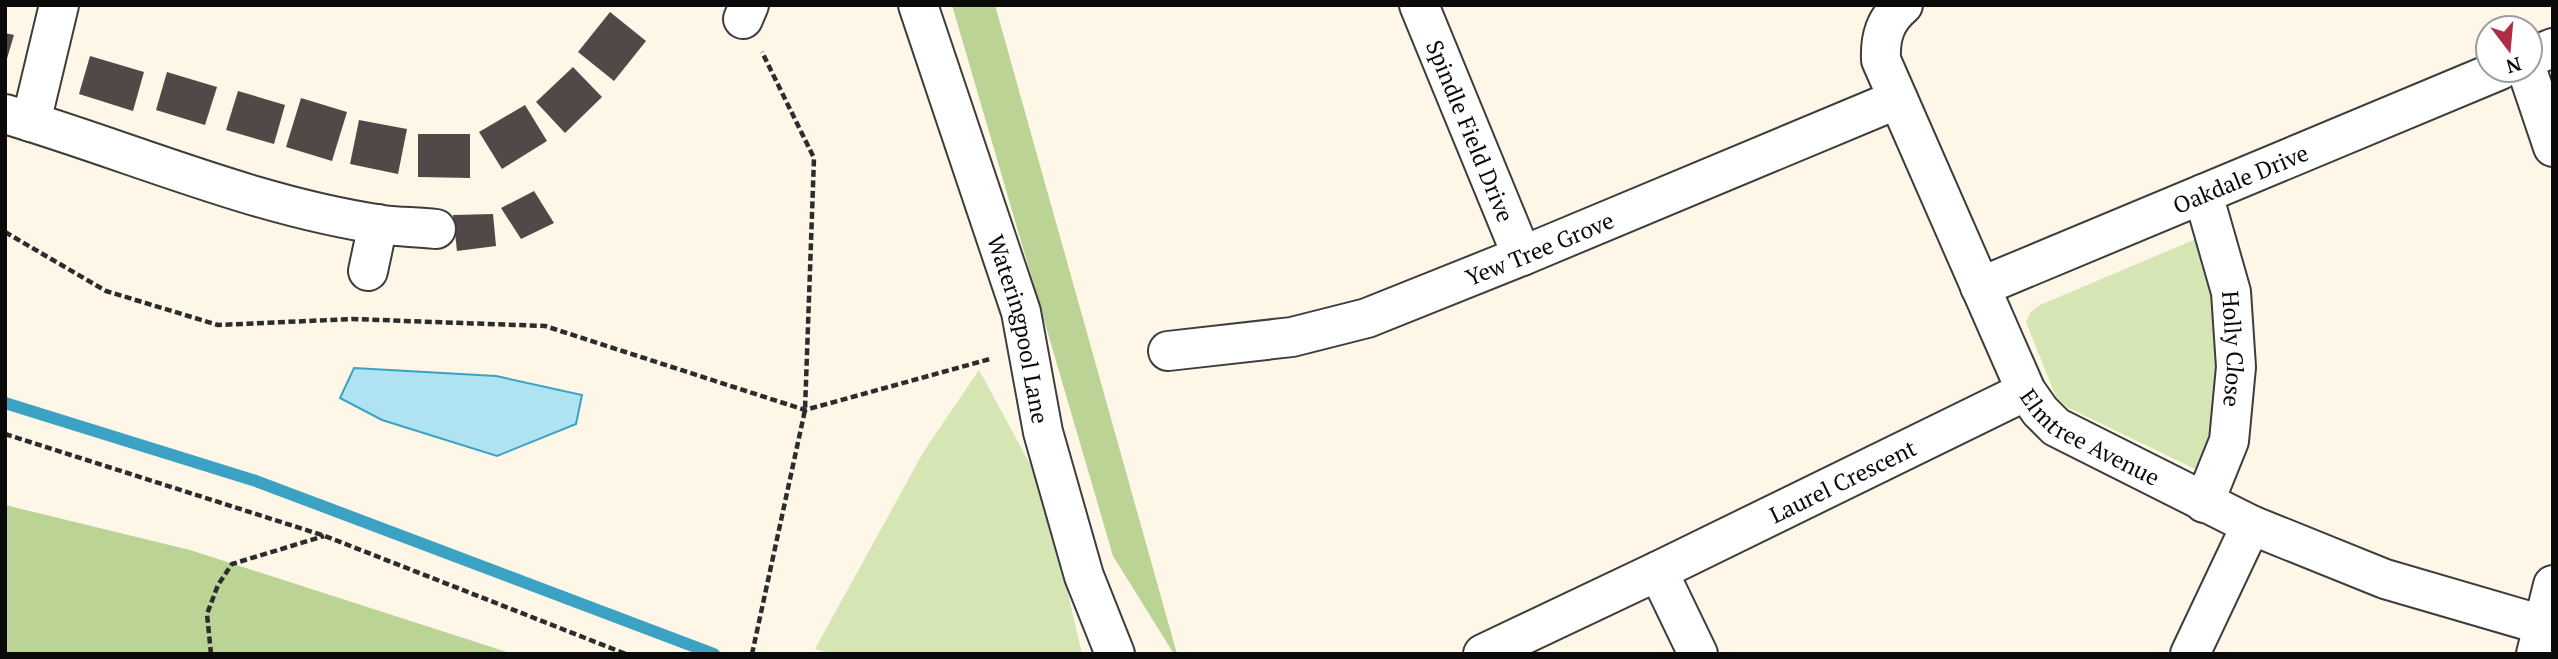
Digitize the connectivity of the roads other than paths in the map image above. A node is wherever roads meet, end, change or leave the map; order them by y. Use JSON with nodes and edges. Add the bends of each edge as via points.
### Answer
{"nodes":[{"id":1,"x":59,"y":5,"type":"edge"},
{"id":2,"x":918,"y":5,"type":"edge"},
{"id":3,"x":1419,"y":5,"type":"edge"},
{"id":4,"x":1902,"y":5,"type":"edge"},
{"id":5,"x":2474,"y":81,"type":"edge"},
{"id":6,"x":2532,"y":84,"type":"edge"},
{"id":7,"x":1898,"y":99,"type":"junction"},
{"id":8,"x":18,"y":118,"type":"edge"},
{"id":9,"x":2553,"y":146,"type":"edge"},
{"id":10,"x":2203,"y":194,"type":"junction"},
{"id":11,"x":378,"y":223,"type":"junction"},
{"id":12,"x":436,"y":229,"type":"dead end"},
{"id":13,"x":1522,"y":256,"type":"junction"},
{"id":14,"x":368,"y":271,"type":"dead end"},
{"id":15,"x":1980,"y":287,"type":"junction"},
{"id":16,"x":1168,"y":351,"type":"dead end"},
{"id":17,"x":2026,"y":391,"type":"junction"},
{"id":18,"x":2204,"y":503,"type":"junction"},
{"id":19,"x":2251,"y":526,"type":"junction"},
{"id":20,"x":1658,"y":571,"type":"junction"},
{"id":21,"x":2553,"y":585,"type":"edge"},
{"id":22,"x":2544,"y":635,"type":"edge"},
{"id":23,"x":1115,"y":654,"type":"edge"},
{"id":24,"x":1483,"y":654,"type":"edge"},
{"id":25,"x":1698,"y":654,"type":"edge"},
{"id":26,"x":2190,"y":654,"type":"edge"}],
"edges":[{"from":1,"to":8,"type":"street"},
{"from":2,"to":23,"type":"street","name":"Wateringpool Lane","via":[[1021,312],[1043,432],[1080,563]]},
{"from":3,"to":13,"type":"street","name":"Spindle Field Drive"},
{"from":4,"to":7,"type":"street","name":"Elmtree Avenue","via":[[1890,18],[1880,44],[1881,60]]},
{"from":5,"to":10,"type":"street","name":"Oakdale Drive"},
{"from":6,"to":9,"type":"street"},
{"from":7,"to":13,"type":"street","name":"Yew Tree Grove"},
{"from":7,"to":15,"type":"street","name":"Elmtree Avenue"},
{"from":8,"to":11,"type":"street","via":[[272,200]]},
{"from":10,"to":15,"type":"street","name":"Oakdale Drive"},
{"from":10,"to":18,"type":"street","name":"Holly Close","via":[[2231,292],[2236,367],[2229,441]]},
{"from":11,"to":12,"type":"street"},
{"from":11,"to":14,"type":"street"},
{"from":13,"to":16,"type":"street","name":"Yew Tree Grove","via":[[1334,327],[1250,343]]},
{"from":15,"to":17,"type":"street","name":"Elmtree Avenue"},
{"from":17,"to":18,"type":"street","name":"Elmtree Avenue","via":[[2056,427]]},
{"from":17,"to":20,"type":"street","name":"Laurel Crescent"},
{"from":18,"to":19,"type":"street","name":"Elmtree Avenue"},
{"from":19,"to":22,"type":"street","name":"Elmtree Avenue"},
{"from":19,"to":26,"type":"street"},
{"from":20,"to":24,"type":"street","name":"Laurel Crescent"},
{"from":20,"to":25,"type":"street"},
{"from":21,"to":22,"type":"street"}]}
